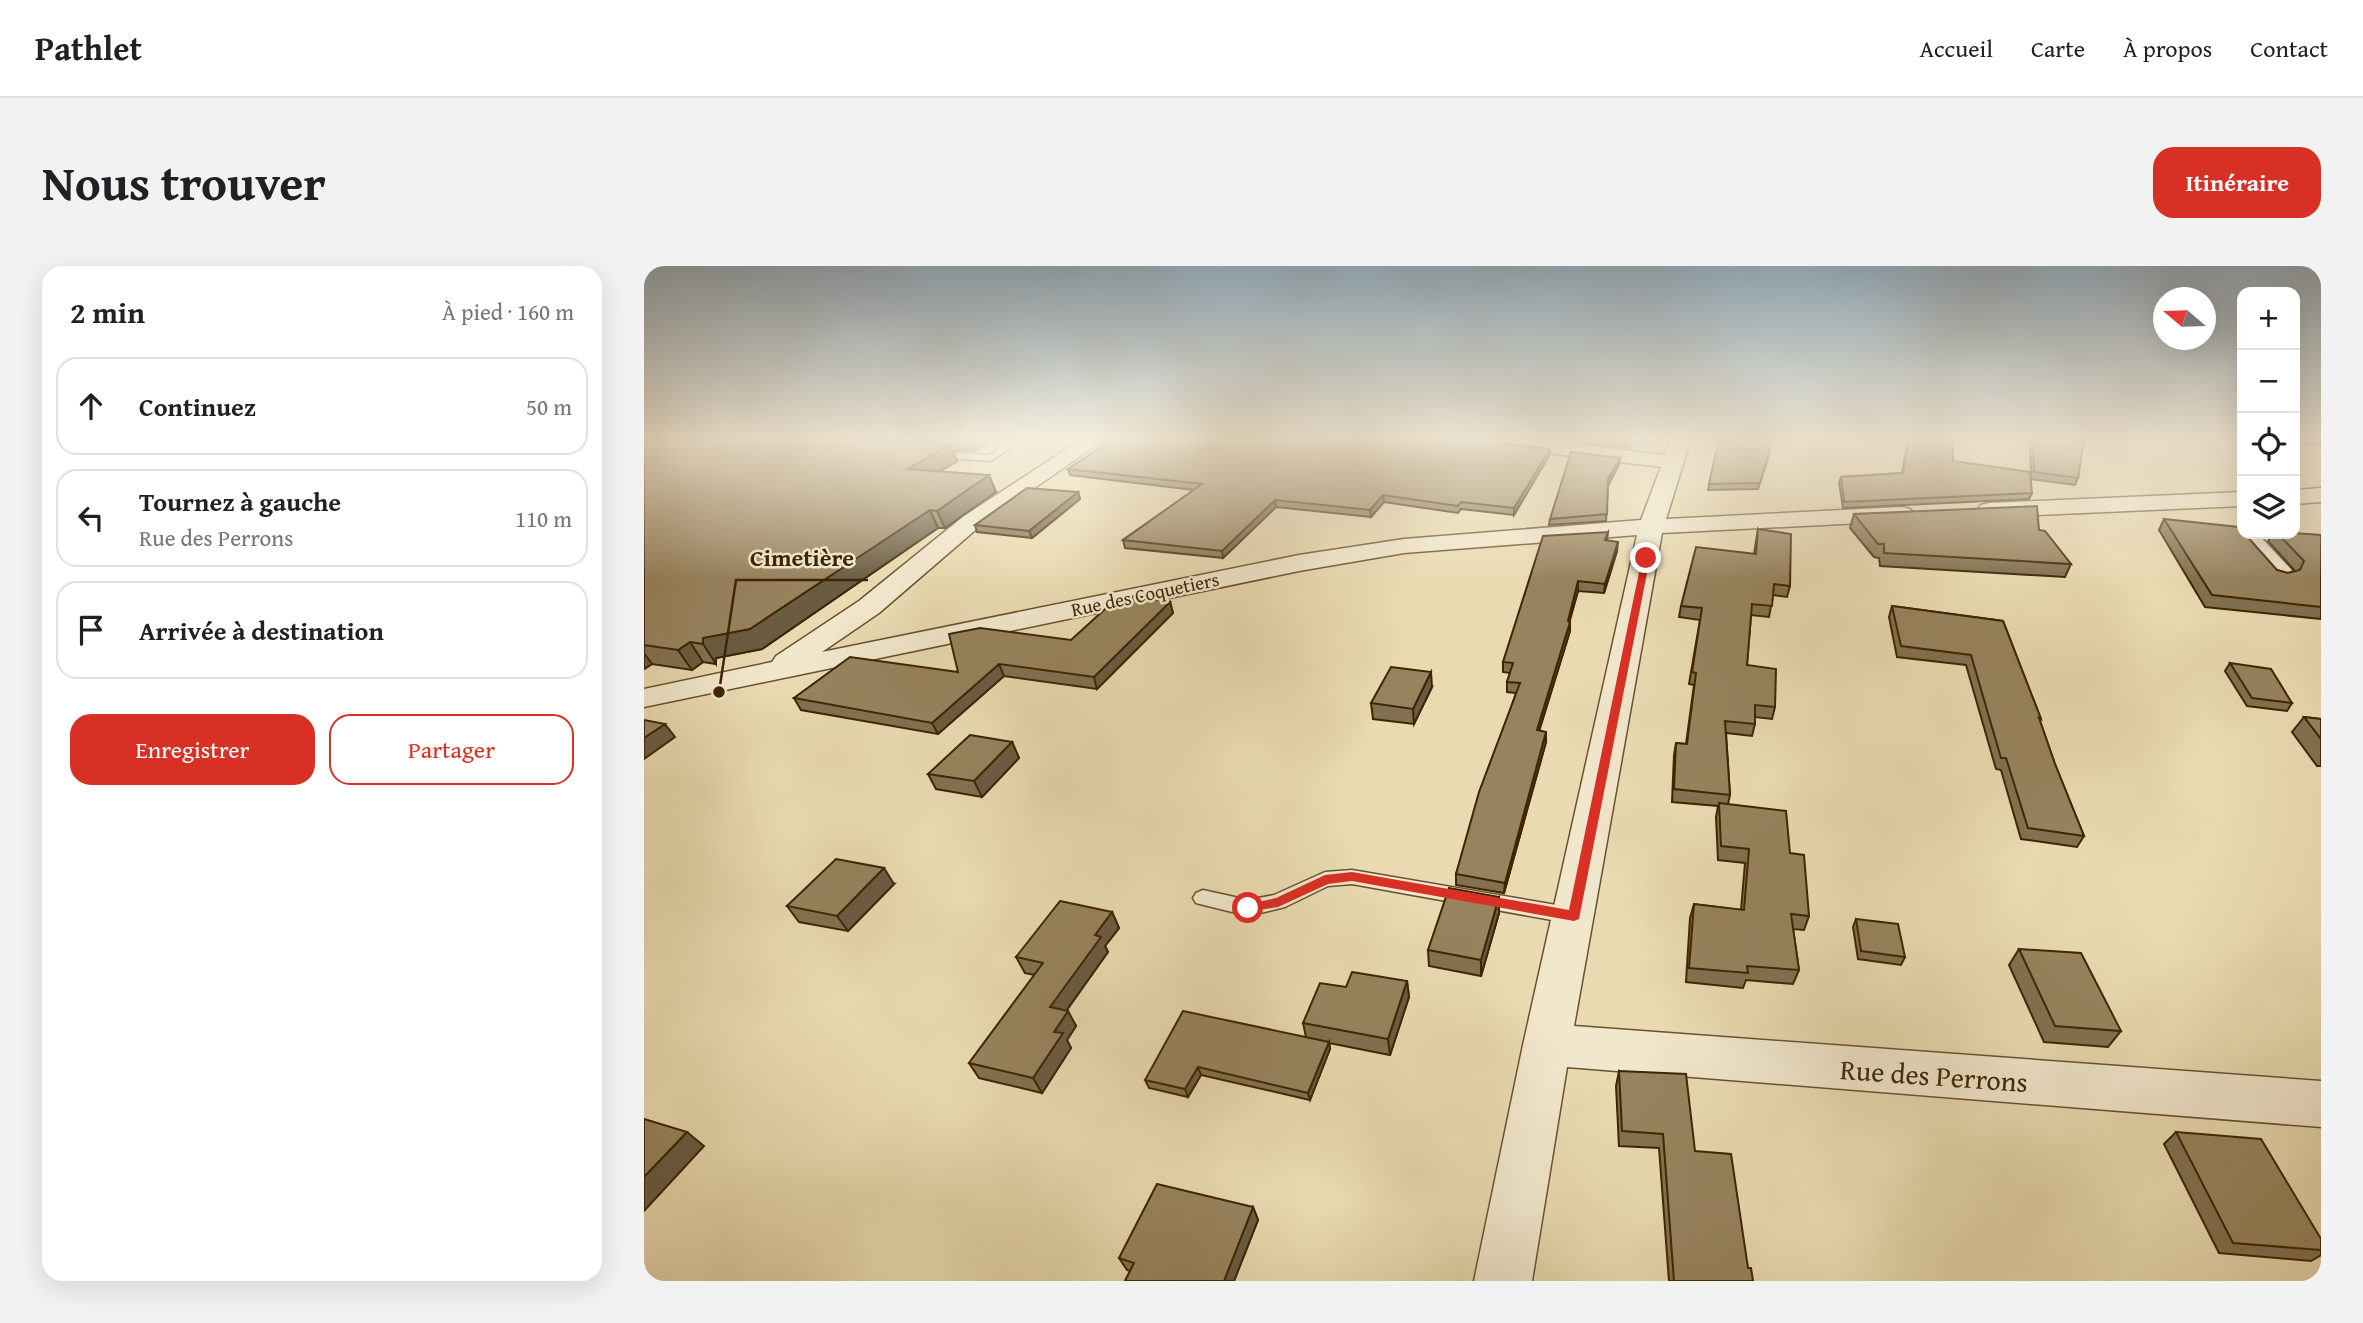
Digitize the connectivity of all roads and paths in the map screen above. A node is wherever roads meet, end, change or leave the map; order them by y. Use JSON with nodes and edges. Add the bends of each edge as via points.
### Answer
{"nodes":[{"id":1,"x":1023,"y":486,"type":"edge"},
{"id":2,"x":1666,"y":486,"type":"edge"},
{"id":3,"x":2321,"y":495,"type":"edge"},
{"id":4,"x":2300,"y":497,"type":"edge"},
{"id":5,"x":2237,"y":499,"type":"edge"},
{"id":6,"x":2215,"y":500,"type":"junction"},
{"id":7,"x":1963,"y":511,"type":"edge"},
{"id":8,"x":1923,"y":513,"type":"edge"},
{"id":9,"x":2237,"y":524,"type":"edge"},
{"id":10,"x":1651,"y":527,"type":"junction"},
{"id":11,"x":2250,"y":539,"type":"edge"},
{"id":12,"x":2281,"y":574,"type":"edge"},
{"id":13,"x":773,"y":672,"type":"junction"},
{"id":14,"x":644,"y":698,"type":"edge"},
{"id":15,"x":1203,"y":898,"type":"dead end"},
{"id":16,"x":1574,"y":916,"type":"junction"},
{"id":17,"x":1547,"y":1045,"type":"junction"},
{"id":18,"x":2321,"y":1104,"type":"edge"},
{"id":19,"x":1503,"y":1281,"type":"edge"}],
"edges":[{"from":1,"to":13,"type":"street","via":[[869,607]]},
{"from":2,"to":10,"type":"street"},
{"from":3,"to":4,"type":"street"},
{"from":5,"to":6,"type":"street"},
{"from":6,"to":7,"type":"street"},
{"from":6,"to":9,"type":"street"},
{"from":8,"to":10,"type":"street","name":"Rue des Coquetiers"},
{"from":10,"to":13,"type":"street","name":"Rue des Coquetiers","via":[[1404,547],[1299,563]]},
{"from":10,"to":16,"type":"street"},
{"from":11,"to":12,"type":"street"},
{"from":13,"to":14,"type":"street","name":"Rue des Coquetiers"},
{"from":15,"to":16,"type":"lane","via":[[1248,908],[1278,902],[1325,879],[1352,877]]},
{"from":16,"to":17,"type":"street"},
{"from":17,"to":18,"type":"street","name":"Rue des Perrons"},
{"from":17,"to":19,"type":"street"}]}
